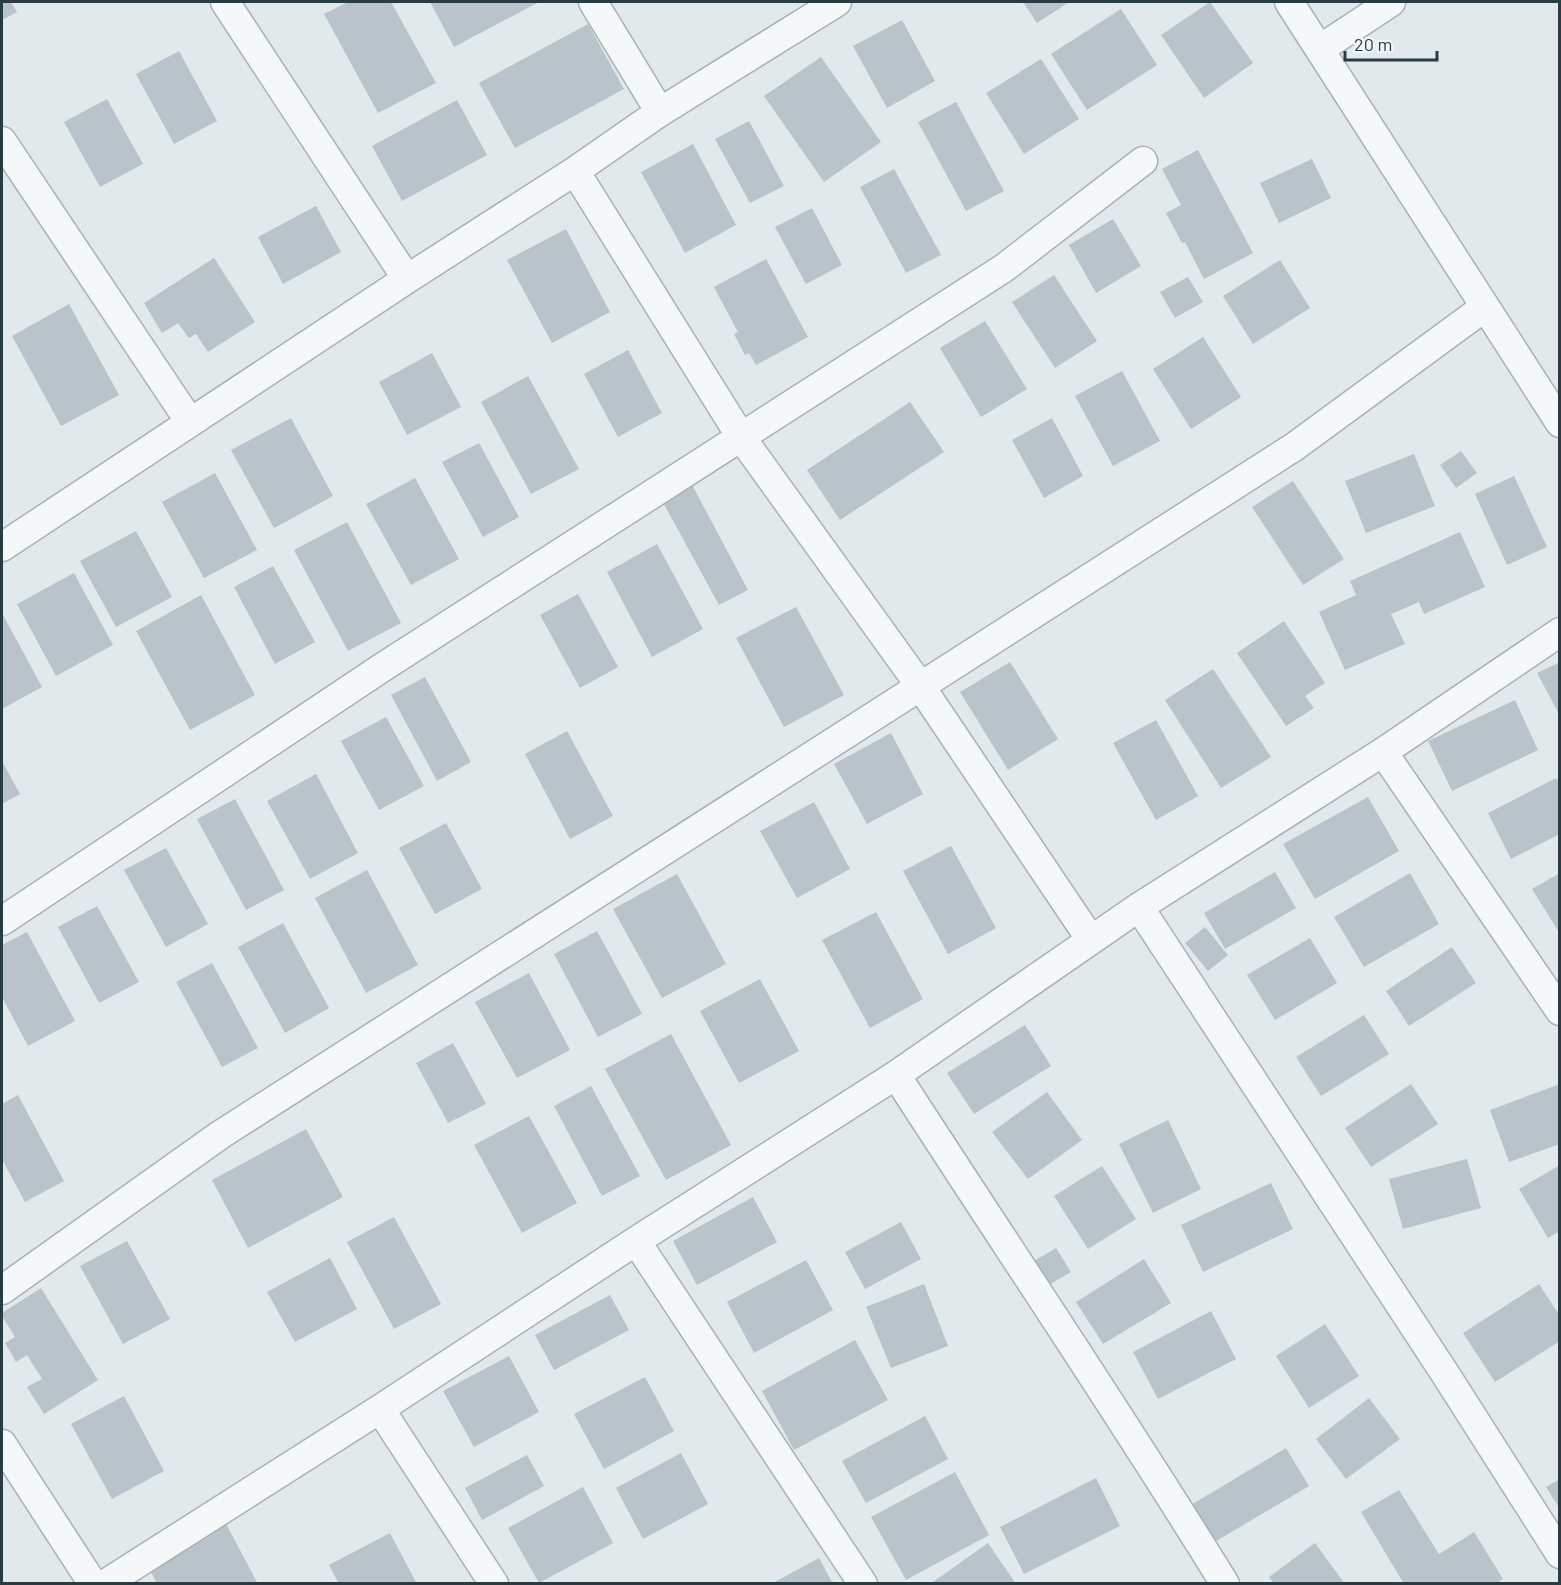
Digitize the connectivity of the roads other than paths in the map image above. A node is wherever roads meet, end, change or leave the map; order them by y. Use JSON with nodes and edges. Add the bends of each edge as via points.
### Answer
{"nodes":[{"id":1,"x":225,"y":2,"type":"edge"},
{"id":2,"x":593,"y":2,"type":"edge"},
{"id":3,"x":837,"y":2,"type":"edge"},
{"id":4,"x":1289,"y":2,"type":"edge"},
{"id":5,"x":1391,"y":2,"type":"edge"},
{"id":6,"x":1320,"y":49,"type":"junction"},
{"id":7,"x":660,"y":112,"type":"junction"},
{"id":8,"x":2,"y":141,"type":"edge"},
{"id":9,"x":1143,"y":161,"type":"dead end"},
{"id":10,"x":575,"y":171,"type":"junction"},
{"id":11,"x":407,"y":279,"type":"junction"},
{"id":12,"x":1485,"y":307,"type":"junction"},
{"id":13,"x":190,"y":422,"type":"junction"},
{"id":14,"x":1560,"y":423,"type":"edge"},
{"id":15,"x":741,"y":437,"type":"junction"},
{"id":16,"x":2,"y":547,"type":"edge"},
{"id":17,"x":1560,"y":632,"type":"edge"},
{"id":18,"x":921,"y":687,"type":"junction"},
{"id":19,"x":1383,"y":752,"type":"junction"},
{"id":20,"x":1139,"y":907,"type":"junction"},
{"id":21,"x":2,"y":921,"type":"edge"},
{"id":22,"x":1091,"y":940,"type":"junction"},
{"id":23,"x":1560,"y":1011,"type":"edge"},
{"id":24,"x":896,"y":1075,"type":"junction"},
{"id":25,"x":636,"y":1240,"type":"junction"},
{"id":26,"x":2,"y":1290,"type":"edge"},
{"id":27,"x":380,"y":1409,"type":"junction"},
{"id":28,"x":2,"y":1444,"type":"edge"},
{"id":29,"x":1560,"y":1554,"type":"edge"},
{"id":30,"x":93,"y":1584,"type":"edge"},
{"id":31,"x":105,"y":1584,"type":"edge"},
{"id":32,"x":494,"y":1584,"type":"edge"},
{"id":33,"x":863,"y":1584,"type":"edge"},
{"id":34,"x":1225,"y":1584,"type":"edge"}],
"edges":[{"from":1,"to":11,"type":"street"},
{"from":2,"to":7,"type":"street"},
{"from":3,"to":7,"type":"street"},
{"from":4,"to":6,"type":"street"},
{"from":5,"to":6,"type":"street"},
{"from":6,"to":12,"type":"street"},
{"from":7,"to":10,"type":"street"},
{"from":8,"to":13,"type":"street"},
{"from":9,"to":15,"type":"street","via":[[1004,268]]},
{"from":10,"to":11,"type":"street"},
{"from":10,"to":15,"type":"street"},
{"from":11,"to":13,"type":"street"},
{"from":12,"to":14,"type":"street"},
{"from":12,"to":18,"type":"street","via":[[1294,447]]},
{"from":13,"to":16,"type":"street"},
{"from":15,"to":18,"type":"street"},
{"from":15,"to":21,"type":"street","via":[[383,667]]},
{"from":17,"to":19,"type":"street"},
{"from":18,"to":22,"type":"street"},
{"from":18,"to":26,"type":"street","via":[[220,1135]]},
{"from":19,"to":20,"type":"street"},
{"from":19,"to":23,"type":"street"},
{"from":20,"to":22,"type":"street"},
{"from":20,"to":29,"type":"street"},
{"from":22,"to":24,"type":"street"},
{"from":24,"to":25,"type":"street"},
{"from":24,"to":34,"type":"street"},
{"from":25,"to":27,"type":"street"},
{"from":25,"to":33,"type":"street"},
{"from":27,"to":31,"type":"street"},
{"from":27,"to":32,"type":"street"},
{"from":28,"to":30,"type":"street"}]}
